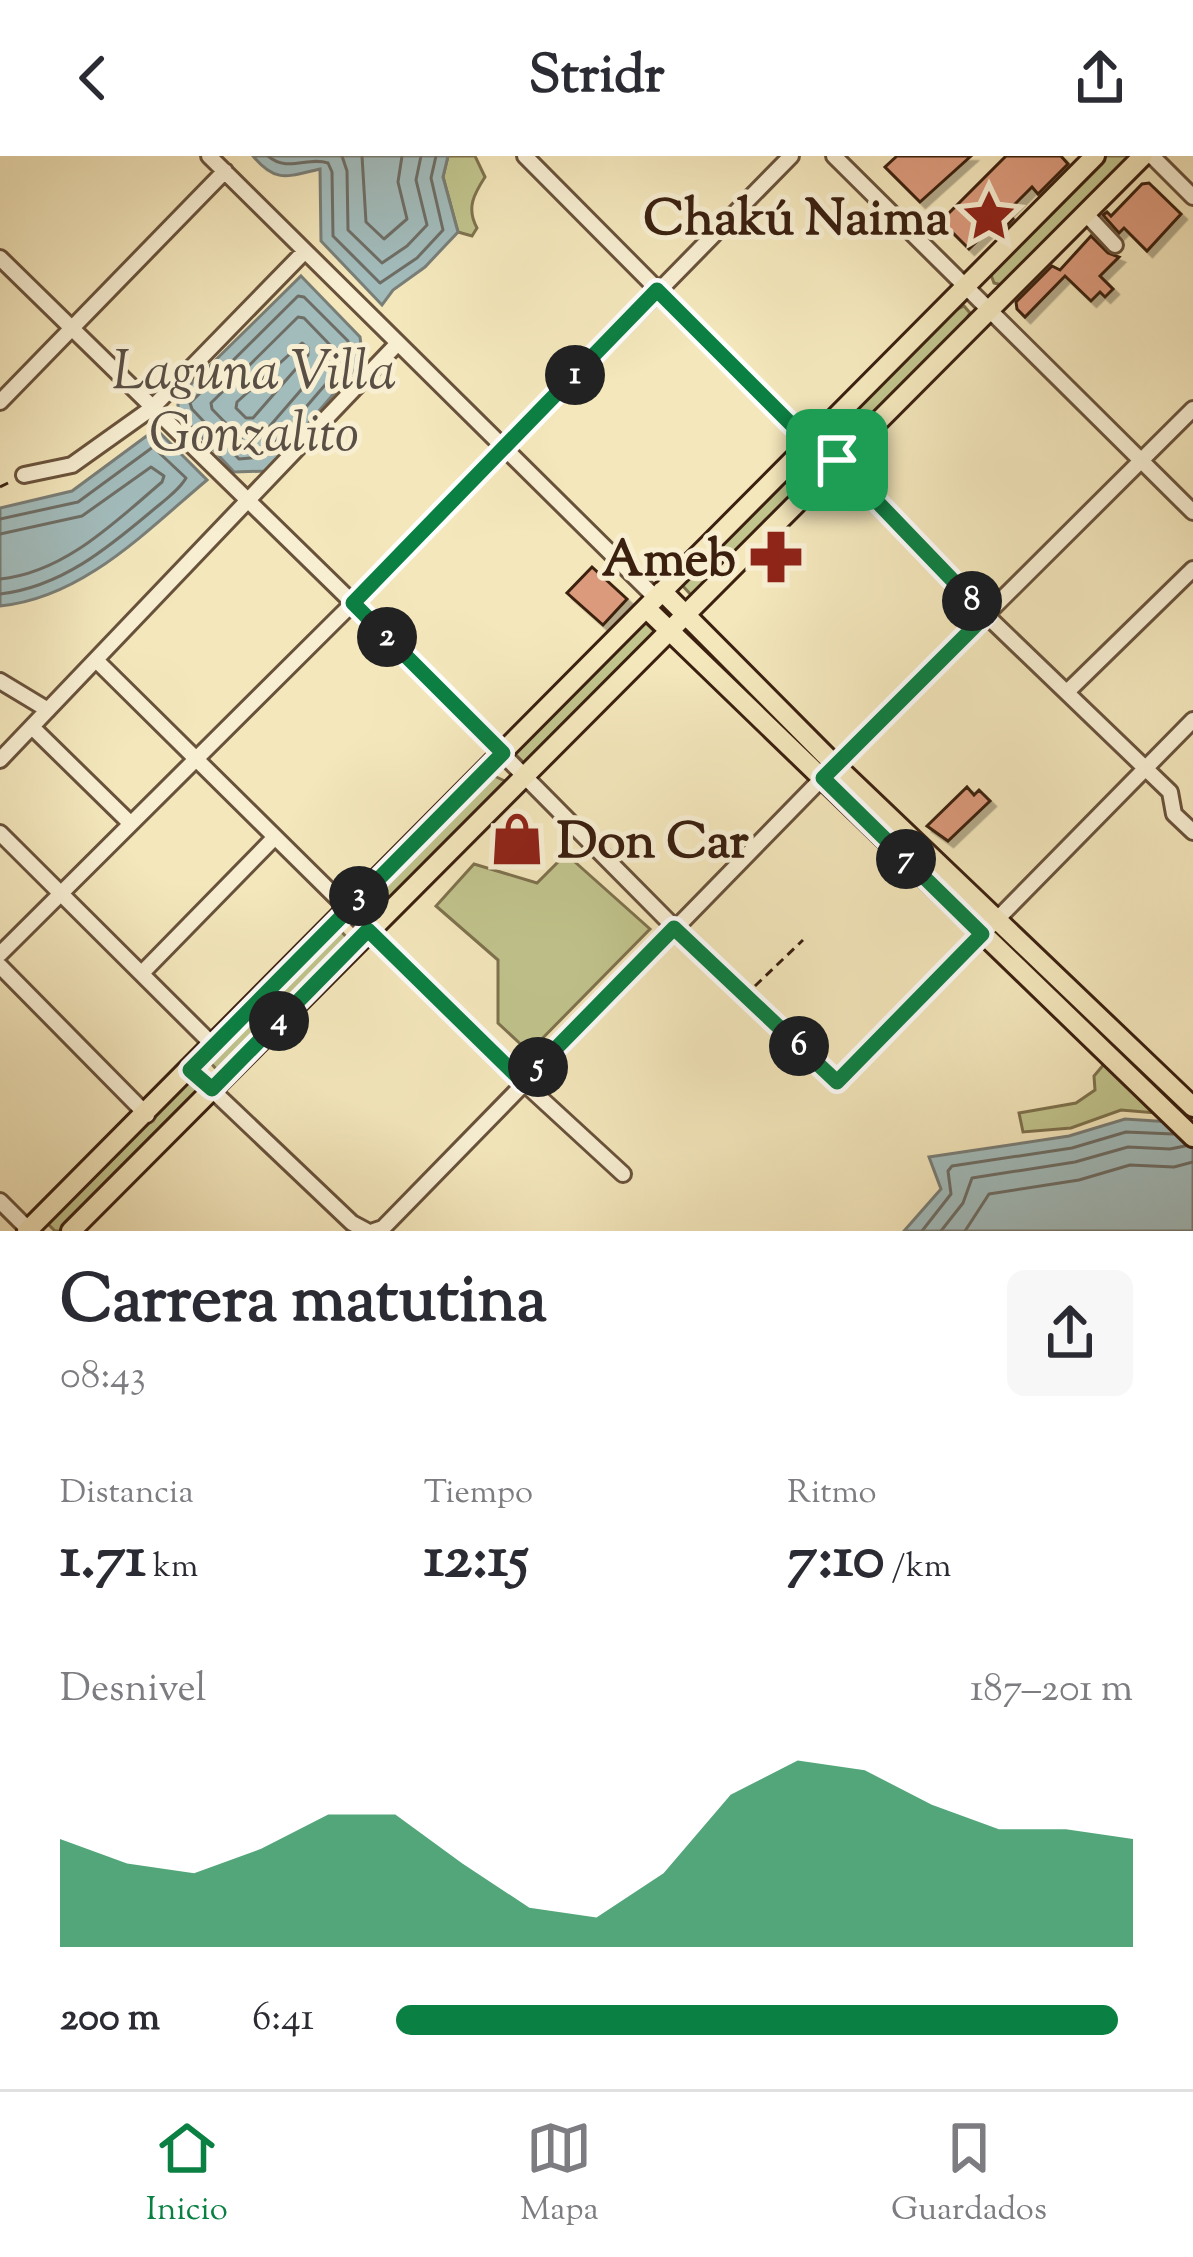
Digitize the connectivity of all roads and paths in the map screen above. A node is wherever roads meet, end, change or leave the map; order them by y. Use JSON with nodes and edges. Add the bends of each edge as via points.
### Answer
{"nodes":[{"id":1,"x":209,"y":156,"type":"edge"},
{"id":2,"x":525,"y":156,"type":"edge"},
{"id":3,"x":791,"y":156,"type":"edge"},
{"id":4,"x":834,"y":156,"type":"edge"},
{"id":5,"x":1095,"y":156,"type":"edge"},
{"id":6,"x":1142,"y":156,"type":"edge"},
{"id":7,"x":1152,"y":156,"type":"edge"},
{"id":8,"x":225,"y":171,"type":"junction"},
{"id":9,"x":1193,"y":197,"type":"edge"},
{"id":10,"x":1085,"y":213,"type":"junction"},
{"id":11,"x":1115,"y":245,"type":"dead end"},
{"id":12,"x":305,"y":251,"type":"junction"},
{"id":13,"x":0,"y":258,"type":"edge"},
{"id":14,"x":964,"y":287,"type":"junction"},
{"id":15,"x":657,"y":290,"type":"junction"},
{"id":16,"x":986,"y":310,"type":"junction"},
{"id":17,"x":70,"y":329,"type":"junction"},
{"id":18,"x":398,"y":343,"type":"junction"},
{"id":19,"x":0,"y":402,"type":"edge"},
{"id":20,"x":152,"y":408,"type":"junction"},
{"id":21,"x":1193,"y":409,"type":"edge"},
{"id":22,"x":810,"y":443,"type":"junction"},
{"id":23,"x":505,"y":448,"type":"junction"},
{"id":24,"x":837,"y":460,"type":"junction"},
{"id":25,"x":1141,"y":461,"type":"junction"},
{"id":26,"x":24,"y":475,"type":"dead end"},
{"id":27,"x":250,"y":503,"type":"junction"},
{"id":28,"x":1193,"y":512,"type":"edge"},
{"id":29,"x":1193,"y":569,"type":"edge"},
{"id":30,"x":655,"y":599,"type":"junction"},
{"id":31,"x":353,"y":603,"type":"junction"},
{"id":32,"x":685,"y":613,"type":"junction"},
{"id":33,"x":986,"y":615,"type":"junction"},
{"id":34,"x":670,"y":628,"type":"junction"},
{"id":35,"x":97,"y":661,"type":"junction"},
{"id":36,"x":0,"y":681,"type":"edge"},
{"id":37,"x":1067,"y":692,"type":"junction"},
{"id":38,"x":48,"y":710,"type":"junction"},
{"id":39,"x":1193,"y":720,"type":"edge"},
{"id":40,"x":32,"y":727,"type":"junction"},
{"id":41,"x":503,"y":753,"type":"junction"},
{"id":42,"x":196,"y":758,"type":"junction"},
{"id":43,"x":0,"y":760,"type":"edge"},
{"id":44,"x":1143,"y":768,"type":"junction"},
{"id":45,"x":829,"y":772,"type":"junction"},
{"id":46,"x":525,"y":776,"type":"junction"},
{"id":47,"x":130,"y":823,"type":"junction"},
{"id":48,"x":1193,"y":832,"type":"edge"},
{"id":49,"x":0,"y":833,"type":"edge"},
{"id":50,"x":275,"y":837,"type":"junction"},
{"id":51,"x":61,"y":895,"type":"junction"},
{"id":52,"x":348,"y":908,"type":"junction"},
{"id":53,"x":989,"y":927,"type":"junction"},
{"id":54,"x":674,"y":928,"type":"junction"},
{"id":55,"x":368,"y":930,"type":"junction"},
{"id":56,"x":803,"y":940,"type":"dead end"},
{"id":57,"x":0,"y":954,"type":"edge"},
{"id":58,"x":0,"y":966,"type":"edge"},
{"id":59,"x":142,"y":973,"type":"junction"},
{"id":60,"x":746,"y":995,"type":"junction"},
{"id":61,"x":214,"y":1046,"type":"junction"},
{"id":62,"x":190,"y":1070,"type":"junction"},
{"id":63,"x":523,"y":1082,"type":"junction"},
{"id":64,"x":212,"y":1089,"type":"junction"},
{"id":65,"x":1191,"y":1105,"type":"edge"},
{"id":66,"x":146,"y":1115,"type":"junction"},
{"id":67,"x":1193,"y":1137,"type":"edge"},
{"id":68,"x":623,"y":1174,"type":"dead end"},
{"id":69,"x":0,"y":1202,"type":"edge"},
{"id":70,"x":29,"y":1230,"type":"edge"},
{"id":71,"x":71,"y":1231,"type":"edge"},
{"id":72,"x":370,"y":1231,"type":"edge"}],
"edges":[{"from":1,"to":8,"type":"street"},
{"from":2,"to":15,"type":"street"},
{"from":3,"to":15,"type":"street"},
{"from":4,"to":14,"type":"street"},
{"from":5,"to":14,"type":"main road"},
{"from":6,"to":10,"type":"main road"},
{"from":7,"to":9,"type":"street"},
{"from":8,"to":12,"type":"street"},
{"from":8,"to":17,"type":"street"},
{"from":10,"to":11,"type":"street"},
{"from":10,"to":16,"type":"main road"},
{"from":12,"to":18,"type":"street"},
{"from":12,"to":20,"type":"street"},
{"from":13,"to":17,"type":"street"},
{"from":14,"to":16,"type":"street"},
{"from":14,"to":22,"type":"main road"},
{"from":15,"to":22,"type":"street"},
{"from":15,"to":23,"type":"street"},
{"from":16,"to":24,"type":"main road"},
{"from":16,"to":25,"type":"street"},
{"from":17,"to":19,"type":"street"},
{"from":17,"to":20,"type":"street"},
{"from":18,"to":23,"type":"street"},
{"from":18,"to":27,"type":"street"},
{"from":20,"to":26,"type":"street","via":[[73,465]]},
{"from":20,"to":27,"type":"street"},
{"from":21,"to":25,"type":"street"},
{"from":22,"to":24,"type":"street"},
{"from":22,"to":30,"type":"main road"},
{"from":23,"to":30,"type":"street"},
{"from":23,"to":31,"type":"street"},
{"from":24,"to":32,"type":"main road"},
{"from":24,"to":33,"type":"street"},
{"from":25,"to":28,"type":"street"},
{"from":25,"to":33,"type":"street"},
{"from":27,"to":31,"type":"street"},
{"from":27,"to":35,"type":"street"},
{"from":29,"to":37,"type":"street"},
{"from":30,"to":32,"type":"main road"},
{"from":30,"to":34,"type":"main road"},
{"from":30,"to":41,"type":"main road"},
{"from":31,"to":41,"type":"street"},
{"from":31,"to":42,"type":"street"},
{"from":32,"to":34,"type":"main road"},
{"from":32,"to":45,"type":"main road"},
{"from":33,"to":37,"type":"street"},
{"from":33,"to":45,"type":"street"},
{"from":34,"to":45,"type":"main road"},
{"from":34,"to":46,"type":"main road"},
{"from":35,"to":38,"type":"street"},
{"from":35,"to":42,"type":"street"},
{"from":36,"to":38,"type":"street"},
{"from":37,"to":44,"type":"street"},
{"from":38,"to":40,"type":"street"},
{"from":39,"to":44,"type":"street"},
{"from":40,"to":43,"type":"street"},
{"from":40,"to":47,"type":"street"},
{"from":41,"to":46,"type":"street"},
{"from":41,"to":52,"type":"main road"},
{"from":42,"to":47,"type":"street"},
{"from":42,"to":50,"type":"street"},
{"from":44,"to":48,"type":"street","via":[[1170,792],[1174,814]]},
{"from":44,"to":53,"type":"street"},
{"from":45,"to":53,"type":"main road"},
{"from":45,"to":54,"type":"street"},
{"from":46,"to":54,"type":"street"},
{"from":46,"to":55,"type":"main road"},
{"from":47,"to":51,"type":"street"},
{"from":49,"to":51,"type":"street"},
{"from":50,"to":52,"type":"street"},
{"from":50,"to":59,"type":"street"},
{"from":51,"to":57,"type":"street"},
{"from":51,"to":59,"type":"street"},
{"from":52,"to":55,"type":"street"},
{"from":52,"to":61,"type":"main road"},
{"from":53,"to":60,"type":"street","via":[[837,1082]]},
{"from":53,"to":65,"type":"main road"},
{"from":53,"to":67,"type":"main road"},
{"from":54,"to":60,"type":"street"},
{"from":54,"to":63,"type":"street"},
{"from":55,"to":63,"type":"street"},
{"from":55,"to":64,"type":"main road"},
{"from":56,"to":60,"type":"path"},
{"from":58,"to":66,"type":"street"},
{"from":59,"to":61,"type":"street"},
{"from":61,"to":62,"type":"main road"},
{"from":62,"to":64,"type":"street"},
{"from":62,"to":66,"type":"main road"},
{"from":63,"to":68,"type":"street"},
{"from":63,"to":72,"type":"street","via":[[383,1228]]},
{"from":64,"to":71,"type":"main road"},
{"from":64,"to":72,"type":"street","via":[[352,1223]]},
{"from":66,"to":70,"type":"main road"},
{"from":69,"to":70,"type":"street"}]}
